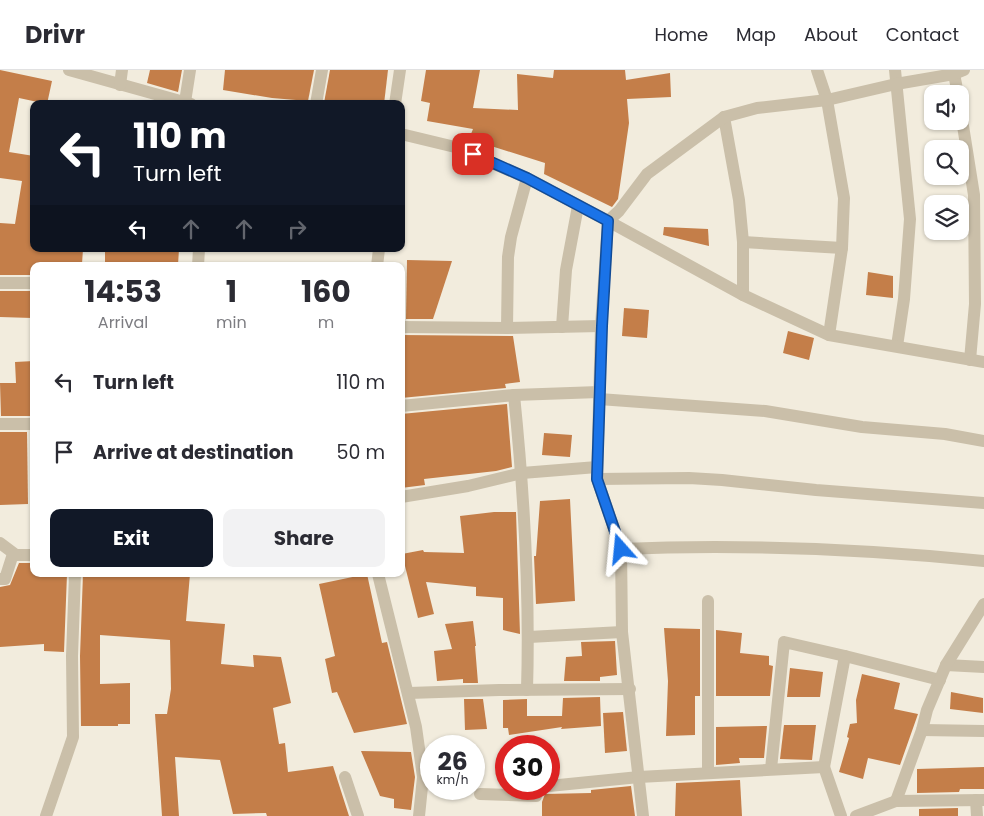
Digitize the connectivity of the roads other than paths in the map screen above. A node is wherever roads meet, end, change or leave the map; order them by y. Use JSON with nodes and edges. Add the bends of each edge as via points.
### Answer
{"nodes":[{"id":1,"x":69,"y":70,"type":"edge"},
{"id":2,"x":122,"y":70,"type":"edge"},
{"id":3,"x":190,"y":70,"type":"edge"},
{"id":4,"x":322,"y":70,"type":"edge"},
{"id":5,"x":400,"y":70,"type":"edge"},
{"id":6,"x":818,"y":70,"type":"edge"},
{"id":7,"x":895,"y":70,"type":"edge"},
{"id":8,"x":959,"y":72,"type":"edge"},
{"id":9,"x":896,"y":84,"type":"junction"},
{"id":10,"x":120,"y":85,"type":"junction"},
{"id":11,"x":958,"y":85,"type":"edge"},
{"id":12,"x":177,"y":100,"type":"edge"},
{"id":13,"x":188,"y":100,"type":"edge"},
{"id":14,"x":317,"y":100,"type":"edge"},
{"id":15,"x":396,"y":100,"type":"edge"},
{"id":16,"x":827,"y":100,"type":"junction"},
{"id":17,"x":724,"y":117,"type":"junction"},
{"id":18,"x":964,"y":130,"type":"edge"},
{"id":19,"x":405,"y":135,"type":"edge"},
{"id":20,"x":527,"y":178,"type":"junction"},
{"id":21,"x":578,"y":206,"type":"junction"},
{"id":22,"x":608,"y":221,"type":"junction"},
{"id":23,"x":743,"y":242,"type":"junction"},
{"id":24,"x":842,"y":248,"type":"junction"},
{"id":25,"x":0,"y":283,"type":"edge"},
{"id":26,"x":30,"y":283,"type":"edge"},
{"id":27,"x":743,"y":295,"type":"junction"},
{"id":28,"x":602,"y":326,"type":"junction"},
{"id":29,"x":405,"y":327,"type":"edge"},
{"id":30,"x":562,"y":327,"type":"junction"},
{"id":31,"x":507,"y":328,"type":"junction"},
{"id":32,"x":829,"y":335,"type":"junction"},
{"id":33,"x":897,"y":346,"type":"junction"},
{"id":34,"x":970,"y":360,"type":"junction"},
{"id":35,"x":984,"y":362,"type":"edge"},
{"id":36,"x":514,"y":395,"type":"junction"},
{"id":37,"x":599,"y":396,"type":"junction"},
{"id":38,"x":405,"y":406,"type":"edge"},
{"id":39,"x":0,"y":424,"type":"edge"},
{"id":40,"x":30,"y":424,"type":"edge"},
{"id":41,"x":984,"y":441,"type":"edge"},
{"id":42,"x":522,"y":473,"type":"junction"},
{"id":43,"x":597,"y":473,"type":"junction"},
{"id":44,"x":405,"y":496,"type":"edge"},
{"id":45,"x":984,"y":503,"type":"edge"},
{"id":46,"x":0,"y":543,"type":"edge"},
{"id":47,"x":621,"y":549,"type":"junction"},
{"id":48,"x":30,"y":554,"type":"edge"},
{"id":49,"x":16,"y":555,"type":"junction"},
{"id":50,"x":984,"y":562,"type":"edge"},
{"id":51,"x":75,"y":577,"type":"edge"},
{"id":52,"x":379,"y":577,"type":"edge"},
{"id":53,"x":0,"y":579,"type":"edge"},
{"id":54,"x":708,"y":601,"type":"dead end"},
{"id":55,"x":984,"y":604,"type":"edge"},
{"id":56,"x":622,"y":632,"type":"junction"},
{"id":57,"x":529,"y":637,"type":"junction"},
{"id":58,"x":845,"y":656,"type":"junction"},
{"id":59,"x":946,"y":665,"type":"junction"},
{"id":60,"x":984,"y":668,"type":"edge"},
{"id":61,"x":940,"y":680,"type":"junction"},
{"id":62,"x":630,"y":689,"type":"junction"},
{"id":63,"x":527,"y":690,"type":"junction"},
{"id":64,"x":409,"y":693,"type":"junction"},
{"id":65,"x":922,"y":730,"type":"junction"},
{"id":66,"x":984,"y":731,"type":"edge"},
{"id":67,"x":824,"y":767,"type":"junction"},
{"id":68,"x":771,"y":769,"type":"junction"},
{"id":69,"x":708,"y":773,"type":"junction"},
{"id":70,"x":345,"y":777,"type":"dead end"},
{"id":71,"x":639,"y":777,"type":"junction"},
{"id":72,"x":560,"y":785,"type":"edge"},
{"id":73,"x":980,"y":800,"type":"edge"},
{"id":74,"x":896,"y":801,"type":"junction"},
{"id":75,"x":869,"y":814,"type":"edge"},
{"id":76,"x":46,"y":816,"type":"edge"},
{"id":77,"x":358,"y":816,"type":"edge"},
{"id":78,"x":419,"y":816,"type":"edge"},
{"id":79,"x":643,"y":816,"type":"edge"},
{"id":80,"x":841,"y":816,"type":"edge"},
{"id":81,"x":856,"y":816,"type":"edge"},
{"id":82,"x":977,"y":816,"type":"edge"}],
"edges":[{"from":1,"to":10,"type":"street"},
{"from":2,"to":10,"type":"street"},
{"from":3,"to":13,"type":"street"},
{"from":4,"to":14,"type":"street"},
{"from":5,"to":15,"type":"street"},
{"from":6,"to":16,"type":"street"},
{"from":7,"to":9,"type":"street"},
{"from":8,"to":9,"type":"street"},
{"from":8,"to":11,"type":"street"},
{"from":9,"to":16,"type":"street"},
{"from":9,"to":33,"type":"street","via":[[910,219]]},
{"from":10,"to":12,"type":"street"},
{"from":16,"to":17,"type":"street","via":[[757,108]]},
{"from":16,"to":24,"type":"street","via":[[844,198]]},
{"from":17,"to":22,"type":"street","via":[[647,174],[619,212]]},
{"from":17,"to":23,"type":"street"},
{"from":18,"to":34,"type":"street","via":[[974,195],[974,304]]},
{"from":19,"to":20,"type":"street","via":[[455,147]]},
{"from":20,"to":21,"type":"street"},
{"from":20,"to":31,"type":"street","via":[[508,257]]},
{"from":21,"to":22,"type":"street"},
{"from":21,"to":30,"type":"street","via":[[566,270]]},
{"from":22,"to":27,"type":"street"},
{"from":22,"to":28,"type":"street"},
{"from":23,"to":24,"type":"street"},
{"from":23,"to":27,"type":"street"},
{"from":24,"to":32,"type":"street"},
{"from":25,"to":26,"type":"street"},
{"from":27,"to":32,"type":"street"},
{"from":28,"to":30,"type":"street"},
{"from":28,"to":37,"type":"street"},
{"from":29,"to":31,"type":"street"},
{"from":30,"to":31,"type":"street"},
{"from":32,"to":33,"type":"street"},
{"from":33,"to":34,"type":"street"},
{"from":34,"to":35,"type":"street"},
{"from":36,"to":37,"type":"street"},
{"from":36,"to":38,"type":"street"},
{"from":36,"to":42,"type":"street"},
{"from":37,"to":41,"type":"street","via":[[764,411],[862,427],[945,434]]},
{"from":37,"to":43,"type":"street"},
{"from":39,"to":40,"type":"street"},
{"from":42,"to":43,"type":"street"},
{"from":42,"to":44,"type":"street"},
{"from":42,"to":57,"type":"street"},
{"from":43,"to":45,"type":"street","via":[[722,480]]},
{"from":43,"to":47,"type":"street"},
{"from":46,"to":49,"type":"street"},
{"from":47,"to":50,"type":"street","via":[[690,546],[853,550]]},
{"from":47,"to":56,"type":"street"},
{"from":48,"to":49,"type":"street"},
{"from":49,"to":53,"type":"street","via":[[12,556],[5,579]]},
{"from":51,"to":76,"type":"street","via":[[73,738]]},
{"from":52,"to":64,"type":"street"},
{"from":54,"to":69,"type":"street"},
{"from":55,"to":59,"type":"street"},
{"from":56,"to":57,"type":"street"},
{"from":56,"to":62,"type":"street"},
{"from":57,"to":63,"type":"street"},
{"from":58,"to":61,"type":"street"},
{"from":58,"to":67,"type":"street"},
{"from":58,"to":68,"type":"street","via":[[784,642]]},
{"from":59,"to":60,"type":"street"},
{"from":59,"to":61,"type":"street"},
{"from":61,"to":65,"type":"street"},
{"from":62,"to":63,"type":"street"},
{"from":62,"to":71,"type":"street"},
{"from":63,"to":64,"type":"street"},
{"from":64,"to":78,"type":"street","via":[[422,776]]},
{"from":65,"to":66,"type":"street"},
{"from":65,"to":74,"type":"street"},
{"from":67,"to":68,"type":"street"},
{"from":67,"to":80,"type":"street"},
{"from":68,"to":69,"type":"street"},
{"from":69,"to":71,"type":"street"},
{"from":70,"to":77,"type":"street"},
{"from":71,"to":72,"type":"street"},
{"from":71,"to":79,"type":"street"},
{"from":73,"to":74,"type":"street"},
{"from":73,"to":82,"type":"street"},
{"from":74,"to":75,"type":"street"},
{"from":75,"to":81,"type":"street"}]}
